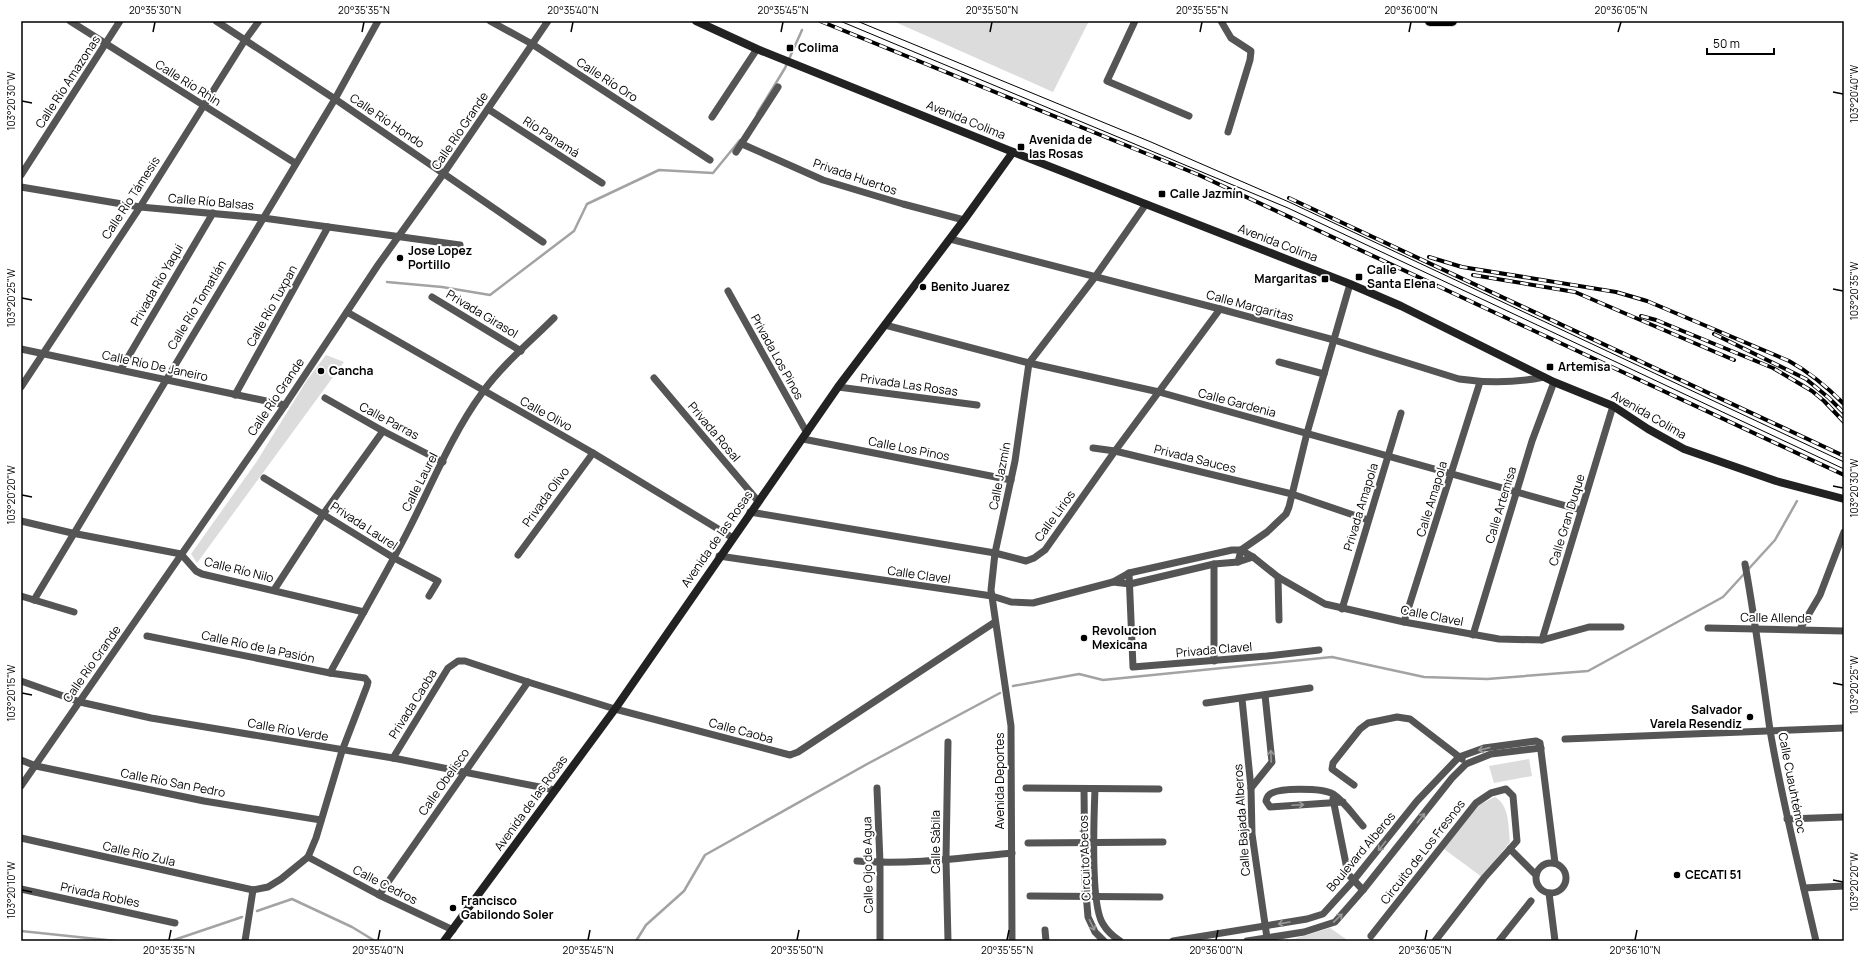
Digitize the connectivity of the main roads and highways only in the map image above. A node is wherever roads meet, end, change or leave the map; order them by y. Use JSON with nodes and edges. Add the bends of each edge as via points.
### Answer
{"nodes":[{"id":1,"x":1430,"y":21,"type":"edge"},
{"id":2,"x":1452,"y":21,"type":"edge"}],
"edges":[{"from":1,"to":2,"type":"main road"}]}
